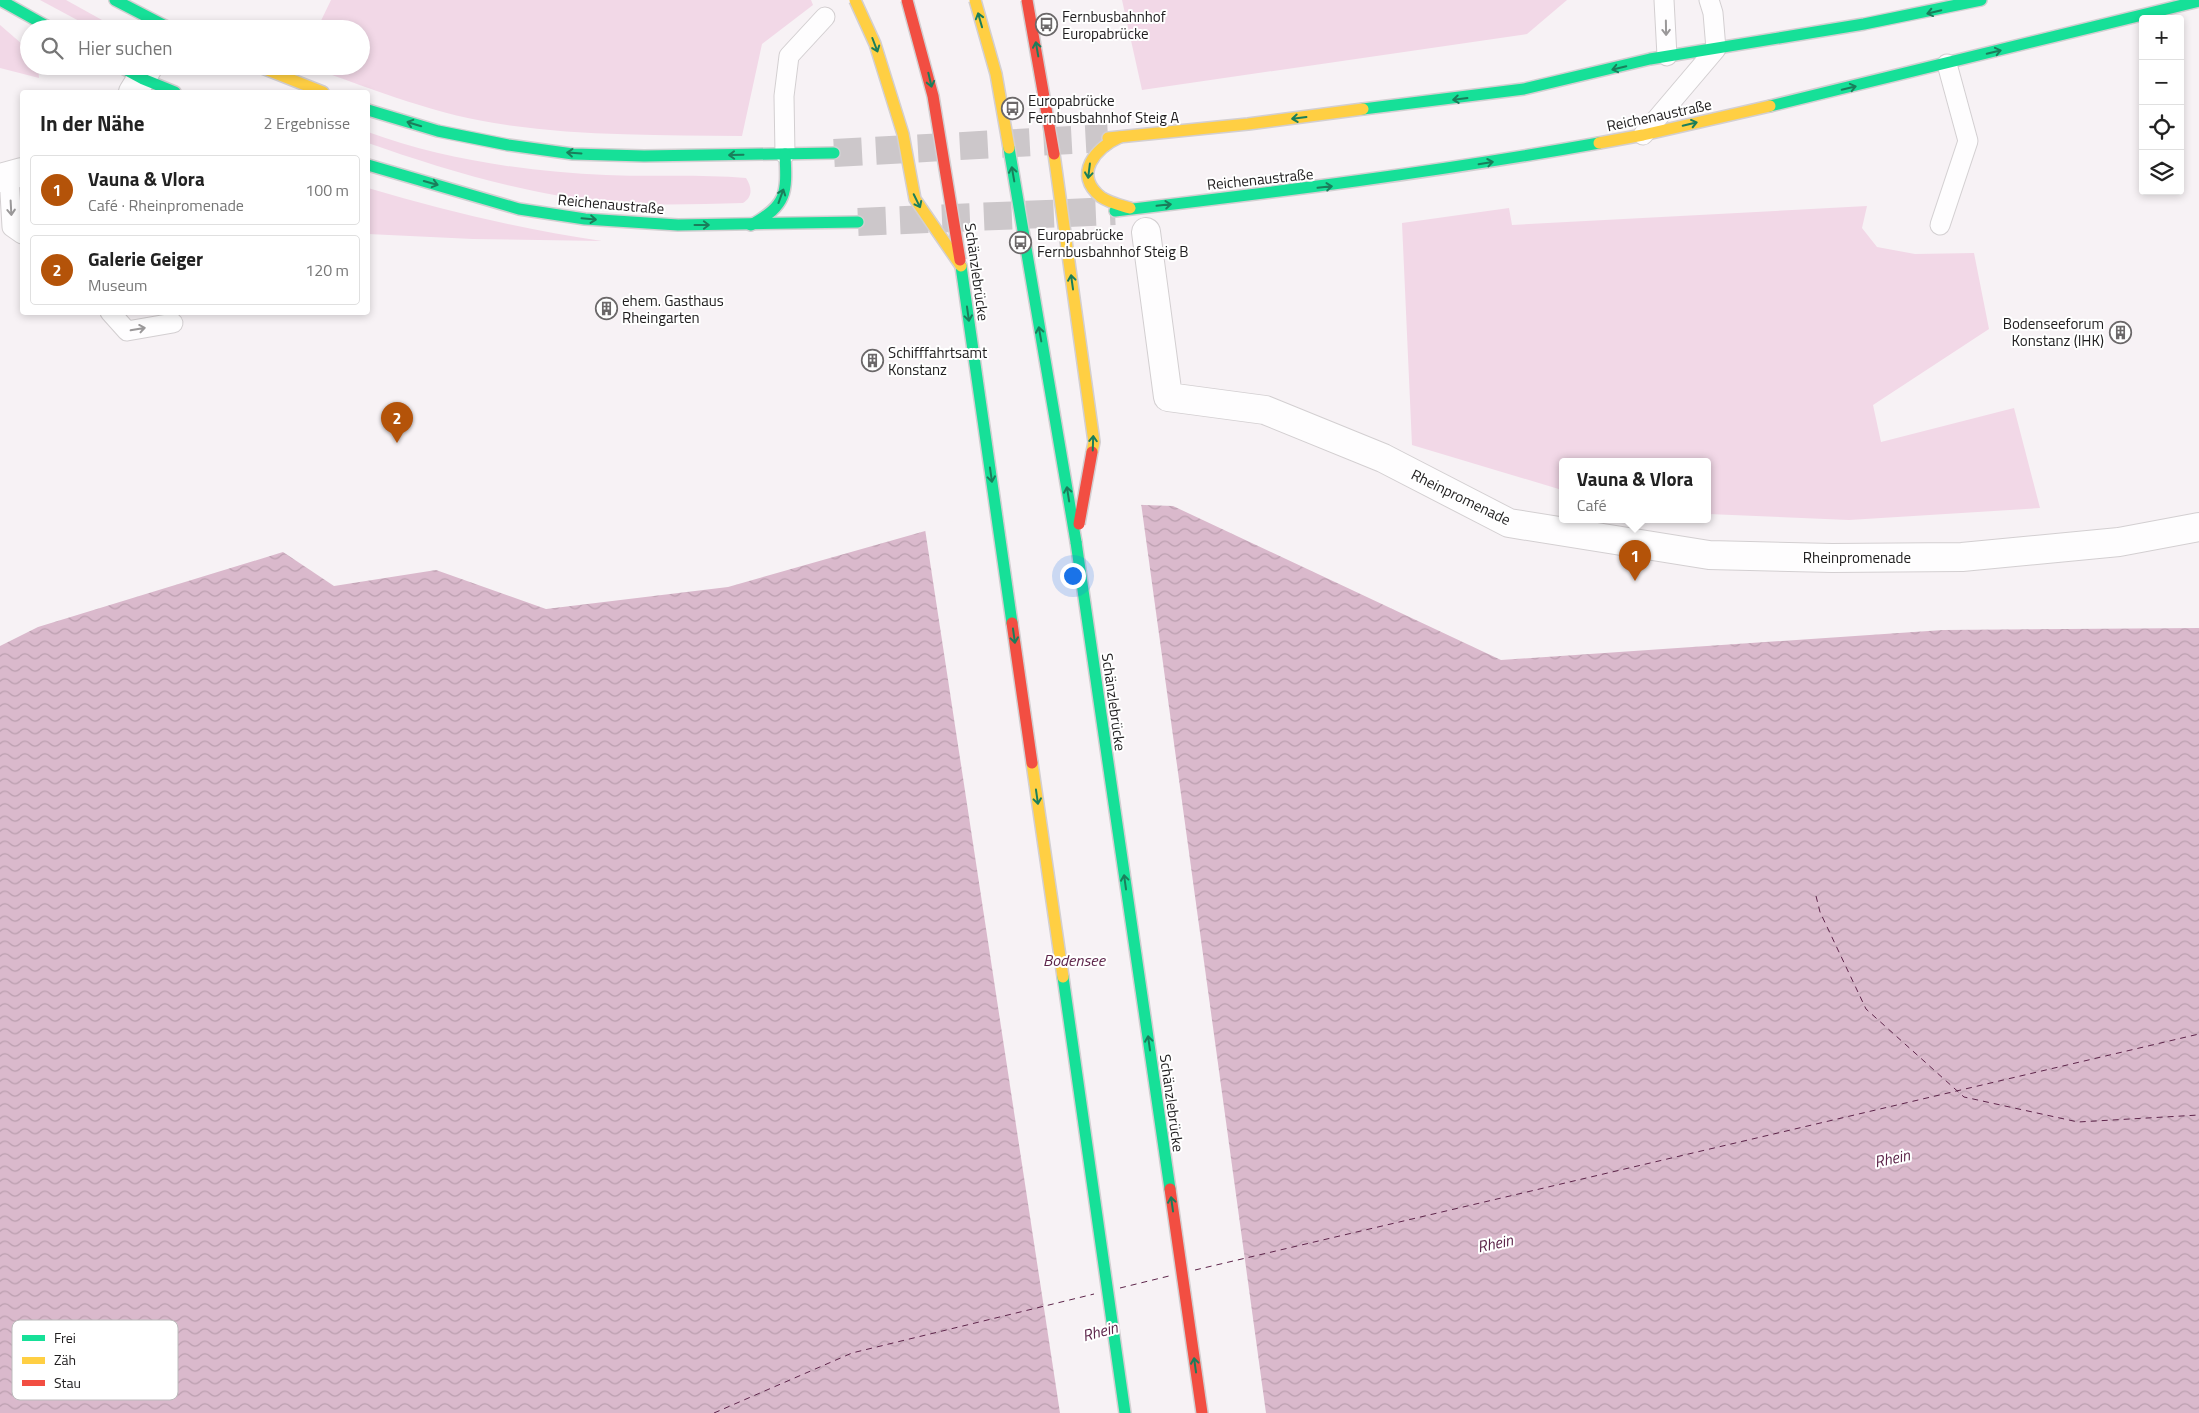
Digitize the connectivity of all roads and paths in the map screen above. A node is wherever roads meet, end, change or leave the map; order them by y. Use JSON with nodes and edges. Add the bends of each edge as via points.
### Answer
{"nodes":[{"id":1,"x":0,"y":0,"type":"edge"},
{"id":2,"x":115,"y":0,"type":"edge"},
{"id":3,"x":855,"y":0,"type":"edge"},
{"id":4,"x":907,"y":0,"type":"edge"},
{"id":5,"x":974,"y":0,"type":"edge"},
{"id":6,"x":1027,"y":0,"type":"edge"},
{"id":7,"x":1664,"y":0,"type":"edge"},
{"id":8,"x":1709,"y":0,"type":"edge"},
{"id":9,"x":1982,"y":0,"type":"edge"},
{"id":10,"x":2199,"y":1,"type":"edge"},
{"id":11,"x":825,"y":17,"type":"dead end"},
{"id":12,"x":36,"y":20,"type":"edge"},
{"id":13,"x":154,"y":20,"type":"edge"},
{"id":14,"x":1716,"y":49,"type":"junction"},
{"id":15,"x":1667,"y":56,"type":"junction"},
{"id":16,"x":1947,"y":64,"type":"junction"},
{"id":17,"x":280,"y":75,"type":"edge"},
{"id":18,"x":142,"y":79,"type":"edge"},
{"id":19,"x":170,"y":90,"type":"edge"},
{"id":20,"x":318,"y":90,"type":"edge"},
{"id":21,"x":370,"y":111,"type":"edge"},
{"id":22,"x":1643,"y":135,"type":"junction"},
{"id":23,"x":834,"y":153,"type":"tunnel mouth"},
{"id":24,"x":785,"y":154,"type":"junction"},
{"id":25,"x":370,"y":166,"type":"edge"},
{"id":26,"x":11,"y":175,"type":"edge"},
{"id":27,"x":1130,"y":208,"type":"junction"},
{"id":28,"x":1116,"y":211,"type":"tunnel mouth"},
{"id":29,"x":858,"y":222,"type":"tunnel mouth"},
{"id":30,"x":751,"y":224,"type":"junction"},
{"id":31,"x":1940,"y":225,"type":"dead end"},
{"id":32,"x":1146,"y":232,"type":"dead end"},
{"id":33,"x":20,"y":233,"type":"edge"},
{"id":34,"x":961,"y":266,"type":"junction"},
{"id":35,"x":113,"y":315,"type":"edge"},
{"id":36,"x":170,"y":316,"type":"edge"},
{"id":37,"x":2199,"y":527,"type":"edge"},
{"id":38,"x":1076,"y":542,"type":"junction"},
{"id":39,"x":1125,"y":1413,"type":"edge"},
{"id":40,"x":1202,"y":1413,"type":"edge"}],
"edges":[{"from":1,"to":12,"type":"main road"},
{"from":2,"to":13,"type":"main road"},
{"from":3,"to":34,"type":"main road","one_way":true,"bridge":true,"via":[[875,44],[903,134],[915,200]]},
{"from":4,"to":34,"type":"main road","name":"Schänzlebrücke","one_way":true,"bridge":true,"via":[[921,40],[942,130]]},
{"from":38,"to":5,"type":"main road","name":"Schänzlebrücke","one_way":true,"bridge":true,"via":[[996,74]]},
{"from":38,"to":6,"type":"main road","one_way":true,"bridge":true,"via":[[1094,442],[1056,168]]},
{"from":7,"to":15,"type":"lane","one_way":true},
{"from":8,"to":14,"type":"lane"},
{"from":9,"to":14,"type":"main road","one_way":true,"via":[[1928,13]]},
{"from":16,"to":10,"type":"main road","name":"Reichenaustraße","one_way":true},
{"from":11,"to":24,"type":"lane","via":[[789,56],[784,96]]},
{"from":14,"to":15,"type":"main road"},
{"from":14,"to":22,"type":"lane"},
{"from":15,"to":27,"type":"main road","one_way":true,"via":[[1557,84],[1469,98],[1114,137],[1099,149],[1088,166],[1088,180],[1095,193],[1108,202]]},
{"from":22,"to":16,"type":"main road","name":"Reichenaustraße","one_way":true},
{"from":16,"to":31,"type":"lane","via":[[1968,141]]},
{"from":17,"to":20,"type":"main road"},
{"from":18,"to":19,"type":"main road"},
{"from":24,"to":21,"type":"main road","one_way":true,"via":[[573,154],[438,131]]},
{"from":27,"to":22,"type":"main road","name":"Reichenaustraße","one_way":true,"via":[[1336,186]]},
{"from":23,"to":24,"type":"main road"},
{"from":30,"to":24,"type":"main road","one_way":true,"via":[[773,212],[781,201],[786,182]]},
{"from":25,"to":30,"type":"main road","name":"Reichenaustraße","one_way":true,"via":[[519,209],[585,219],[678,225]]},
{"from":26,"to":33,"type":"lane","one_way":true,"via":[[12,227]]},
{"from":27,"to":28,"type":"main road","name":"Reichenaustraße"},
{"from":29,"to":30,"type":"main road","name":"Reichenaustraße"},
{"from":32,"to":37,"type":"street","name":"Rheinpromenade","via":[[1168,397],[1265,410],[1383,458],[1509,523],[1709,555],[1832,558],[1962,557],[2119,542]]},
{"from":34,"to":39,"type":"main road","name":"Schänzlebrücke","one_way":true},
{"from":35,"to":36,"type":"lane","one_way":true,"via":[[127,331]]},
{"from":40,"to":38,"type":"main road","name":"Schänzlebrücke","one_way":true}]}
